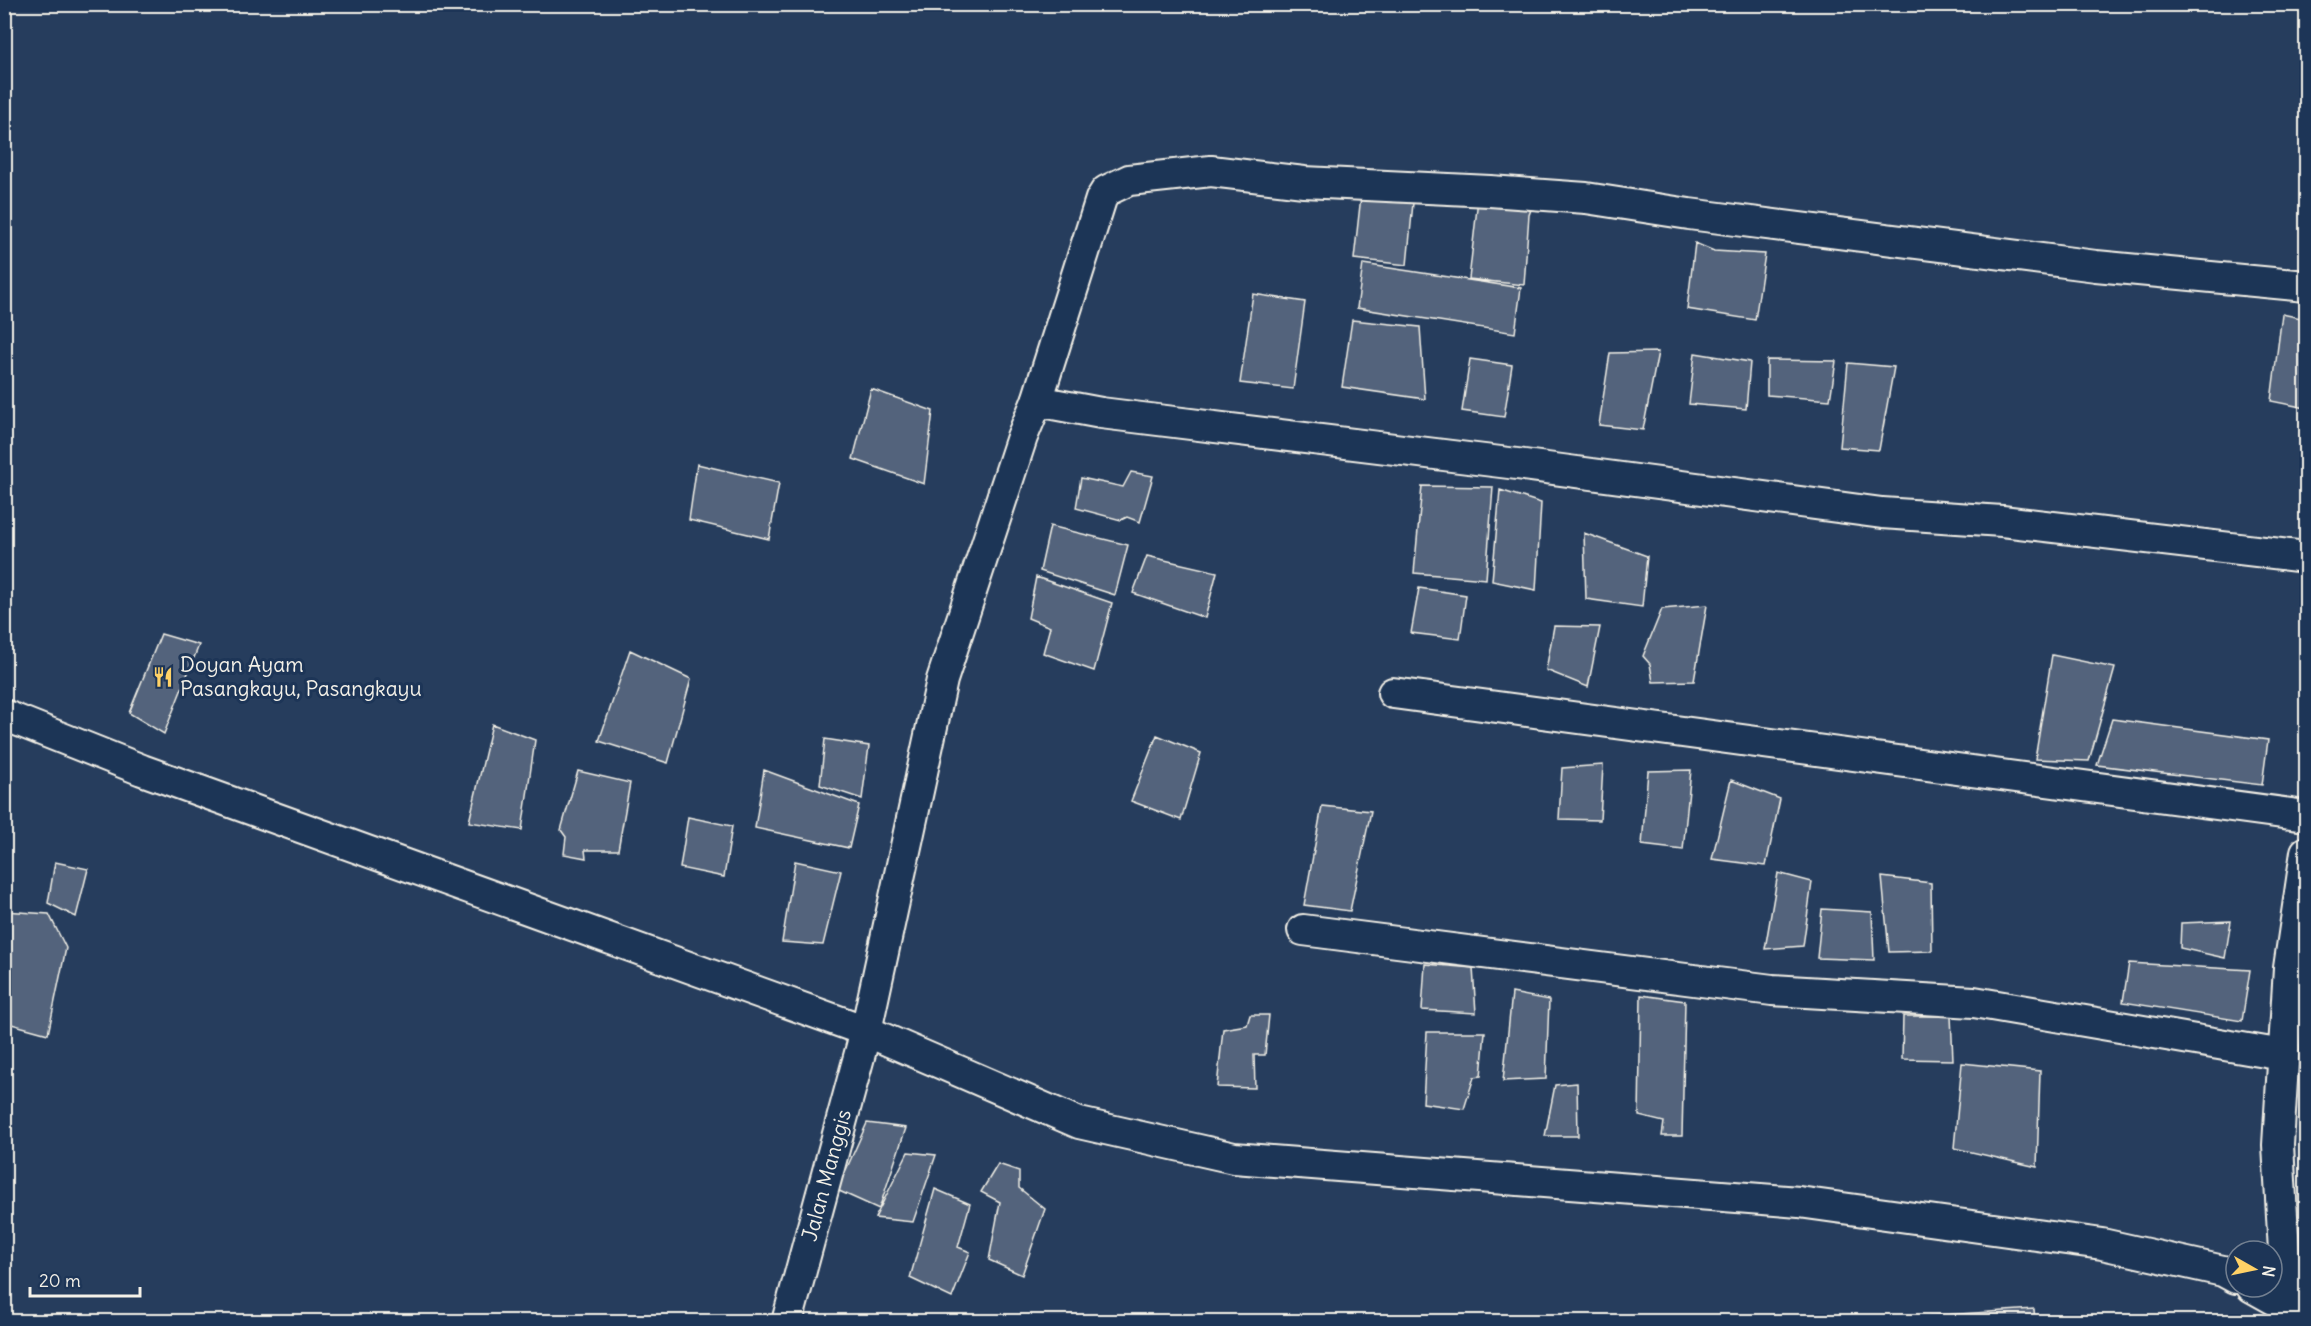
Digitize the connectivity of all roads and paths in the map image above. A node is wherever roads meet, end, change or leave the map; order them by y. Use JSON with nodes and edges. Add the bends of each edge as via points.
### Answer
{"nodes":[{"id":1,"x":2307,"y":286,"type":"edge"},
{"id":2,"x":1037,"y":401,"type":"junction"},
{"id":3,"x":2307,"y":557,"type":"edge"},
{"id":4,"x":1393,"y":693,"type":"dead end"},
{"id":5,"x":4,"y":715,"type":"edge"},
{"id":6,"x":2307,"y":816,"type":"edge"},
{"id":7,"x":2307,"y":852,"type":"edge"},
{"id":8,"x":1304,"y":930,"type":"dead end"},
{"id":9,"x":866,"y":1031,"type":"junction"},
{"id":10,"x":2283,"y":1055,"type":"junction"},
{"id":11,"x":2224,"y":1272,"type":"edge"},
{"id":12,"x":2273,"y":1299,"type":"edge"},
{"id":13,"x":2294,"y":1312,"type":"edge"},
{"id":14,"x":787,"y":1322,"type":"edge"}],
"edges":[{"from":1,"to":2,"type":"street","name":"Jalan Manggis","via":[[2096,266],[1586,198],[1304,182],[1210,171],[1129,180],[1106,191]]},
{"from":2,"to":3,"type":"street","via":[[1101,413],[1882,513],[2002,521]]},
{"from":2,"to":9,"type":"street","name":"Jalan Manggis","via":[[942,680]]},
{"from":4,"to":6,"type":"street"},
{"from":5,"to":9,"type":"street","via":[[142,770]]},
{"from":7,"to":10,"type":"street","via":[[2289,968]]},
{"from":8,"to":10,"type":"street","via":[[1772,990],[1974,1002]]},
{"from":9,"to":11,"type":"street","via":[[1079,1123],[1234,1158],[1798,1202],[2102,1244]]},
{"from":9,"to":14,"type":"street","name":"Jalan Manggis"},
{"from":10,"to":13,"type":"street","via":[[2277,1144]]},
{"from":12,"to":13,"type":"street"}]}
